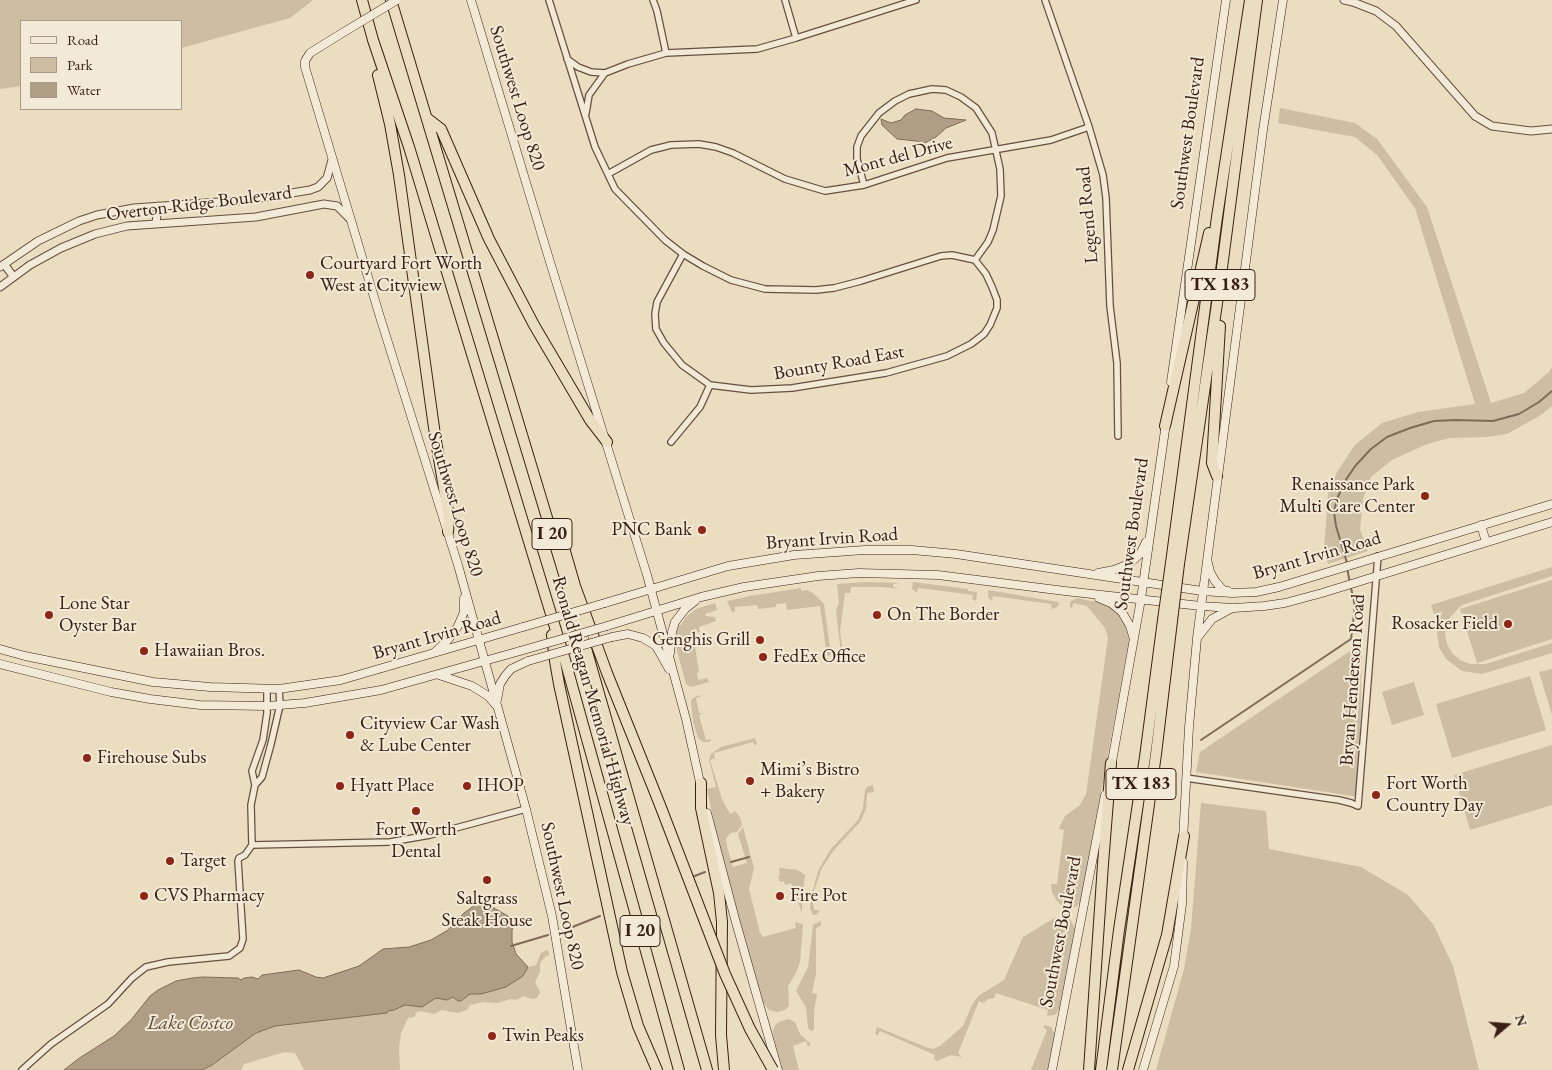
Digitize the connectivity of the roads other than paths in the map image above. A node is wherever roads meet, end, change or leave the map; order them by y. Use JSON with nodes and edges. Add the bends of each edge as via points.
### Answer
{"nodes":[{"id":1,"x":362,"y":0,"type":"edge"},
{"id":2,"x":391,"y":0,"type":"edge"},
{"id":3,"x":396,"y":0,"type":"edge"},
{"id":4,"x":471,"y":0,"type":"edge"},
{"id":5,"x":549,"y":0,"type":"edge"},
{"id":6,"x":653,"y":0,"type":"edge"},
{"id":7,"x":785,"y":0,"type":"edge"},
{"id":8,"x":916,"y":0,"type":"edge"},
{"id":9,"x":1045,"y":0,"type":"edge"},
{"id":10,"x":1226,"y":0,"type":"edge"},
{"id":11,"x":1283,"y":0,"type":"edge"},
{"id":12,"x":1344,"y":0,"type":"edge"},
{"id":13,"x":1253,"y":3,"type":"edge"},
{"id":14,"x":796,"y":38,"type":"junction"},
{"id":15,"x":373,"y":40,"type":"junction"},
{"id":16,"x":666,"y":53,"type":"junction"},
{"id":17,"x":567,"y":59,"type":"junction"},
{"id":18,"x":605,"y":73,"type":"junction"},
{"id":19,"x":585,"y":115,"type":"junction"},
{"id":20,"x":427,"y":119,"type":"junction"},
{"id":21,"x":1089,"y":127,"type":"junction"},
{"id":22,"x":1552,"y":129,"type":"edge"},
{"id":23,"x":996,"y":149,"type":"junction"},
{"id":24,"x":332,"y":160,"type":"junction"},
{"id":25,"x":608,"y":174,"type":"junction"},
{"id":26,"x":864,"y":185,"type":"junction"},
{"id":27,"x":158,"y":206,"type":"junction"},
{"id":28,"x":1217,"y":217,"type":"junction"},
{"id":29,"x":350,"y":219,"type":"junction"},
{"id":30,"x":156,"y":223,"type":"junction"},
{"id":31,"x":682,"y":254,"type":"junction"},
{"id":32,"x":975,"y":260,"type":"junction"},
{"id":33,"x":2,"y":265,"type":"edge"},
{"id":34,"x":13,"y":276,"type":"junction"},
{"id":35,"x":1220,"y":283,"type":"junction"},
{"id":36,"x":0,"y":287,"type":"edge"},
{"id":37,"x":710,"y":385,"type":"junction"},
{"id":38,"x":512,"y":402,"type":"junction"},
{"id":39,"x":1165,"y":426,"type":"junction"},
{"id":40,"x":1118,"y":436,"type":"dead end"},
{"id":41,"x":607,"y":442,"type":"junction"},
{"id":42,"x":671,"y":442,"type":"dead end"},
{"id":43,"x":1217,"y":476,"type":"junction"},
{"id":44,"x":1552,"y":504,"type":"edge"},
{"id":45,"x":1552,"y":522,"type":"edge"},
{"id":46,"x":1481,"y":525,"type":"junction"},
{"id":47,"x":1151,"y":528,"type":"junction"},
{"id":48,"x":448,"y":532,"type":"junction"},
{"id":49,"x":1486,"y":542,"type":"junction"},
{"id":50,"x":1207,"y":554,"type":"junction"},
{"id":51,"x":1378,"y":556,"type":"junction"},
{"id":52,"x":1175,"y":564,"type":"junction"},
{"id":53,"x":1092,"y":574,"type":"junction"},
{"id":54,"x":1376,"y":576,"type":"junction"},
{"id":55,"x":1143,"y":583,"type":"junction"},
{"id":56,"x":463,"y":584,"type":"junction"},
{"id":57,"x":651,"y":588,"type":"junction"},
{"id":58,"x":1202,"y":591,"type":"junction"},
{"id":59,"x":1232,"y":593,"type":"junction"},
{"id":60,"x":1088,"y":594,"type":"junction"},
{"id":61,"x":701,"y":597,"type":"junction"},
{"id":62,"x":1141,"y":599,"type":"junction"},
{"id":63,"x":1201,"y":606,"type":"junction"},
{"id":64,"x":1234,"y":608,"type":"junction"},
{"id":65,"x":656,"y":610,"type":"junction"},
{"id":66,"x":550,"y":616,"type":"junction"},
{"id":67,"x":1167,"y":621,"type":"junction"},
{"id":68,"x":1196,"y":638,"type":"junction"},
{"id":69,"x":480,"y":640,"type":"junction"},
{"id":70,"x":1133,"y":642,"type":"junction"},
{"id":71,"x":0,"y":649,"type":"edge"},
{"id":72,"x":433,"y":654,"type":"junction"},
{"id":73,"x":670,"y":658,"type":"junction"},
{"id":74,"x":485,"y":661,"type":"junction"},
{"id":75,"x":0,"y":664,"type":"edge"},
{"id":76,"x":437,"y":675,"type":"junction"},
{"id":77,"x":676,"y":681,"type":"junction"},
{"id":78,"x":267,"y":689,"type":"junction"},
{"id":79,"x":279,"y":689,"type":"junction"},
{"id":80,"x":280,"y":705,"type":"junction"},
{"id":81,"x":497,"y":705,"type":"junction"},
{"id":82,"x":267,"y":706,"type":"junction"},
{"id":83,"x":263,"y":740,"type":"junction"},
{"id":84,"x":272,"y":744,"type":"junction"},
{"id":85,"x":1112,"y":763,"type":"junction"},
{"id":86,"x":1186,"y":778,"type":"junction"},
{"id":87,"x":701,"y":783,"type":"junction"},
{"id":88,"x":255,"y":785,"type":"junction"},
{"id":89,"x":526,"y":809,"type":"junction"},
{"id":90,"x":1184,"y":836,"type":"junction"},
{"id":91,"x":252,"y":845,"type":"junction"},
{"id":92,"x":22,"y":1070,"type":"edge"},
{"id":93,"x":578,"y":1070,"type":"edge"},
{"id":94,"x":657,"y":1070,"type":"edge"},
{"id":95,"x":678,"y":1070,"type":"edge"},
{"id":96,"x":707,"y":1070,"type":"edge"},
{"id":97,"x":724,"y":1070,"type":"edge"},
{"id":98,"x":773,"y":1070,"type":"edge"},
{"id":99,"x":778,"y":1070,"type":"edge"},
{"id":100,"x":1052,"y":1070,"type":"edge"},
{"id":101,"x":1090,"y":1070,"type":"edge"},
{"id":102,"x":1101,"y":1070,"type":"edge"},
{"id":103,"x":1112,"y":1070,"type":"edge"},
{"id":104,"x":1128,"y":1070,"type":"edge"},
{"id":105,"x":1143,"y":1070,"type":"edge"}],
"edges":[{"from":1,"to":15,"type":"highway","name":"Ronald Reagan Memorial Highway","number":"I 20"},
{"from":2,"to":20,"type":"highway","name":"Ronald Reagan Memorial Highway","number":"I 20"},
{"from":3,"to":24,"type":"main road","name":"Southwest Loop 820","bridge":true,"via":[[310,54],[305,61]]},
{"from":4,"to":41,"type":"main road","name":"Southwest Loop 820"},
{"from":5,"to":17,"type":"street"},
{"from":6,"to":16,"type":"street"},
{"from":7,"to":14,"type":"street"},
{"from":8,"to":14,"type":"street"},
{"from":9,"to":21,"type":"street","name":"Legend Road"},
{"from":10,"to":39,"type":"main road","name":"Southwest Boulevard"},
{"from":11,"to":43,"type":"main road"},
{"from":12,"to":22,"type":"street","via":[[1376,11],[1396,26],[1476,116],[1492,126],[1531,131]]},
{"from":13,"to":28,"type":"highway","number":"TX 183"},
{"from":13,"to":35,"type":"highway","number":"TX 183"},
{"from":14,"to":16,"type":"street","via":[[757,49]]},
{"from":15,"to":48,"type":"highway","via":[[373,57],[399,174],[449,518]]},
{"from":15,"to":66,"type":"highway","name":"Ronald Reagan Memorial Highway","number":"I 20","via":[[412,156]]},
{"from":16,"to":18,"type":"street"},
{"from":17,"to":18,"type":"street","via":[[585,69]]},
{"from":17,"to":19,"type":"street"},
{"from":18,"to":19,"type":"street","via":[[589,95]]},
{"from":19,"to":25,"type":"street"},
{"from":20,"to":38,"type":"highway","name":"Ronald Reagan Memorial Highway","number":"I 20"},
{"from":20,"to":41,"type":"highway","via":[[441,129],[490,240],[534,325],[590,420]]},
{"from":21,"to":23,"type":"street","name":"Mont del Drive","via":[[1051,140]]},
{"from":21,"to":40,"type":"street","name":"Legend Road","via":[[1106,198],[1110,306],[1117,364]]},
{"from":23,"to":26,"type":"street","name":"Mont del Drive","via":[[947,158]]},
{"from":23,"to":26,"type":"street","via":[[985,121],[976,108],[961,97],[946,90],[932,89],[909,94],[879,113],[861,136],[857,159]]},
{"from":23,"to":32,"type":"street","via":[[1001,196],[988,242]]},
{"from":24,"to":27,"type":"street","name":"Overton Ridge Boulevard","via":[[327,178],[310,190],[255,199]]},
{"from":24,"to":29,"type":"main road","name":"Southwest Loop 820"},
{"from":25,"to":26,"type":"street","name":"Mont del Drive","via":[[651,150],[671,144],[699,144],[733,153],[785,180],[825,191]]},
{"from":25,"to":31,"type":"street","via":[[629,204]]},
{"from":27,"to":30,"type":"street"},
{"from":27,"to":33,"type":"street","name":"Overton Ridge Boulevard","via":[[116,211],[80,221],[38,241]]},
{"from":28,"to":39,"type":"highway","via":[[1210,230]]},
{"from":28,"to":52,"type":"highway","number":"TX 183"},
{"from":29,"to":30,"type":"street","name":"Overton Ridge Boulevard","via":[[337,206],[324,204],[256,217]]},
{"from":29,"to":48,"type":"main road","name":"Southwest Loop 820"},
{"from":30,"to":34,"type":"street","name":"Overton Ridge Boulevard","via":[[94,234],[61,248]]},
{"from":31,"to":32,"type":"street","via":[[731,280],[765,289],[793,291],[834,288],[941,256]]},
{"from":31,"to":37,"type":"street","name":"Bounty Road East","via":[[657,302],[656,329],[682,365]]},
{"from":32,"to":37,"type":"street","name":"Bounty Road East","via":[[992,287],[997,308],[984,334],[947,356],[886,373],[792,388],[751,390]]},
{"from":33,"to":34,"type":"street"},
{"from":34,"to":36,"type":"street","name":"Overton Ridge Boulevard"},
{"from":35,"to":43,"type":"highway","via":[[1222,298],[1212,463]]},
{"from":35,"to":52,"type":"highway","number":"TX 183"},
{"from":37,"to":42,"type":"street","via":[[700,407]]},
{"from":38,"to":96,"type":"highway","name":"Ronald Reagan Memorial Highway","number":"I 20"},
{"from":38,"to":98,"type":"highway","bridge":true,"via":[[522,410],[575,586],[607,673],[729,982]]},
{"from":39,"to":47,"type":"main road","name":"Southwest Boulevard"},
{"from":41,"to":57,"type":"main road","name":"Southwest Loop 820"},
{"from":43,"to":50,"type":"main road"},
{"from":44,"to":46,"type":"main road","name":"Bryant Irvin Road"},
{"from":45,"to":49,"type":"main road","name":"Bryant Irvin Road"},
{"from":46,"to":49,"type":"main road"},
{"from":46,"to":51,"type":"main road","name":"Bryant Irvin Road"},
{"from":47,"to":53,"type":"main road","via":[[1144,547],[1134,560],[1122,568]]},
{"from":47,"to":55,"type":"main road","name":"Southwest Boulevard"},
{"from":48,"to":56,"type":"main road","name":"Southwest Loop 820"},
{"from":49,"to":54,"type":"main road","name":"Bryant Irvin Road"},
{"from":50,"to":58,"type":"main road"},
{"from":50,"to":59,"type":"main road","via":[[1215,581],[1223,590]]},
{"from":51,"to":54,"type":"street","name":"Bryan Henderson Road"},
{"from":51,"to":59,"type":"main road","name":"Bryant Irvin Road","via":[[1268,590]]},
{"from":52,"to":67,"type":"highway","number":"TX 183","bridge":true},
{"from":53,"to":55,"type":"main road","name":"Bryant Irvin Road"},
{"from":53,"to":57,"type":"main road","name":"Bryant Irvin Road","via":[[912,550],[844,551],[794,554],[728,566]]},
{"from":54,"to":64,"type":"main road","name":"Bryant Irvin Road","via":[[1284,603]]},
{"from":54,"to":86,"type":"street","name":"Bryan Henderson Road","via":[[1358,806],[1340,800]]},
{"from":55,"to":58,"type":"main road","name":"Bryant Irvin Road"},
{"from":55,"to":62,"type":"main road","name":"Southwest Boulevard"},
{"from":56,"to":69,"type":"main road","name":"Southwest Loop 820"},
{"from":56,"to":72,"type":"main road","via":[[465,605],[462,618],[454,632]]},
{"from":57,"to":65,"type":"main road","name":"Southwest Loop 820"},
{"from":57,"to":69,"type":"main road","name":"Bryant Irvin Road","bridge":true},
{"from":58,"to":59,"type":"main road","name":"Bryant Irvin Road"},
{"from":58,"to":63,"type":"main road"},
{"from":60,"to":61,"type":"main road","name":"Bryant Irvin Road","via":[[938,575],[860,573],[769,582]]},
{"from":60,"to":62,"type":"main road","name":"Bryant Irvin Road"},
{"from":60,"to":70,"type":"main road","via":[[1111,603],[1122,612],[1130,626]]},
{"from":61,"to":65,"type":"main road","name":"Bryant Irvin Road"},
{"from":61,"to":73,"type":"main road","via":[[675,622]]},
{"from":62,"to":63,"type":"main road","name":"Bryant Irvin Road"},
{"from":62,"to":70,"type":"main road","name":"Southwest Boulevard"},
{"from":63,"to":64,"type":"main road","name":"Bryant Irvin Road"},
{"from":63,"to":68,"type":"main road"},
{"from":64,"to":68,"type":"main road","via":[[1212,619]]},
{"from":65,"to":73,"type":"main road","name":"Southwest Loop 820"},
{"from":65,"to":74,"type":"main road","name":"Bryant Irvin Road","bridge":true},
{"from":66,"to":94,"type":"highway","via":[[554,661],[624,981],[638,1026]]},
{"from":66,"to":95,"type":"highway","name":"Ronald Reagan Memorial Highway","number":"I 20"},
{"from":67,"to":102,"type":"highway","number":"TX 183","via":[[1119,930]]},
{"from":67,"to":103,"type":"highway","number":"TX 183","via":[[1156,754]]},
{"from":68,"to":86,"type":"main road"},
{"from":69,"to":72,"type":"main road","name":"Bryant Irvin Road"},
{"from":69,"to":74,"type":"main road","name":"Southwest Loop 820"},
{"from":70,"to":85,"type":"main road","name":"Southwest Boulevard"},
{"from":71,"to":78,"type":"main road","name":"Bryant Irvin Road","via":[[153,682]]},
{"from":72,"to":79,"type":"main road","name":"Bryant Irvin Road","via":[[341,680]]},
{"from":73,"to":77,"type":"main road","name":"Southwest Loop 820"},
{"from":74,"to":76,"type":"main road","name":"Bryant Irvin Road"},
{"from":74,"to":81,"type":"main road","name":"Southwest Loop 820"},
{"from":75,"to":82,"type":"main road","name":"Bryant Irvin Road","via":[[150,699],[200,705]]},
{"from":76,"to":80,"type":"main road","name":"Bryant Irvin Road","via":[[342,698]]},
{"from":76,"to":81,"type":"main road","via":[[472,686]]},
{"from":77,"to":81,"type":"main road","bridge":true,"via":[[650,641],[628,634],[528,661],[511,670],[498,693]]},
{"from":77,"to":87,"type":"main road","name":"Southwest Loop 820"},
{"from":78,"to":79,"type":"main road","name":"Bryant Irvin Road"},
{"from":78,"to":82,"type":"street"},
{"from":79,"to":80,"type":"street"},
{"from":80,"to":82,"type":"main road","name":"Bryant Irvin Road"},
{"from":80,"to":84,"type":"street"},
{"from":81,"to":89,"type":"main road","name":"Southwest Loop 820"},
{"from":82,"to":83,"type":"street"},
{"from":83,"to":84,"type":"street"},
{"from":83,"to":88,"type":"street","via":[[252,771]]},
{"from":84,"to":88,"type":"street","via":[[262,778]]},
{"from":85,"to":100,"type":"main road","name":"Southwest Boulevard"},
{"from":85,"to":101,"type":"highway"},
{"from":86,"to":90,"type":"main road"},
{"from":87,"to":97,"type":"highway","via":[[701,808],[722,922],[721,1035]]},
{"from":87,"to":99,"type":"main road","name":"Southwest Loop 820","via":[[721,869]]},
{"from":88,"to":91,"type":"street","via":[[251,805]]},
{"from":89,"to":91,"type":"street","via":[[430,835],[390,842]]},
{"from":89,"to":93,"type":"main road","name":"Southwest Loop 820","via":[[552,916]]},
{"from":90,"to":104,"type":"highway","via":[[1167,935]]},
{"from":90,"to":105,"type":"main road","via":[[1182,904],[1174,966]]},
{"from":91,"to":92,"type":"street","via":[[238,861],[240,948],[229,956],[146,967],[108,1004],[51,1044]]}]}
